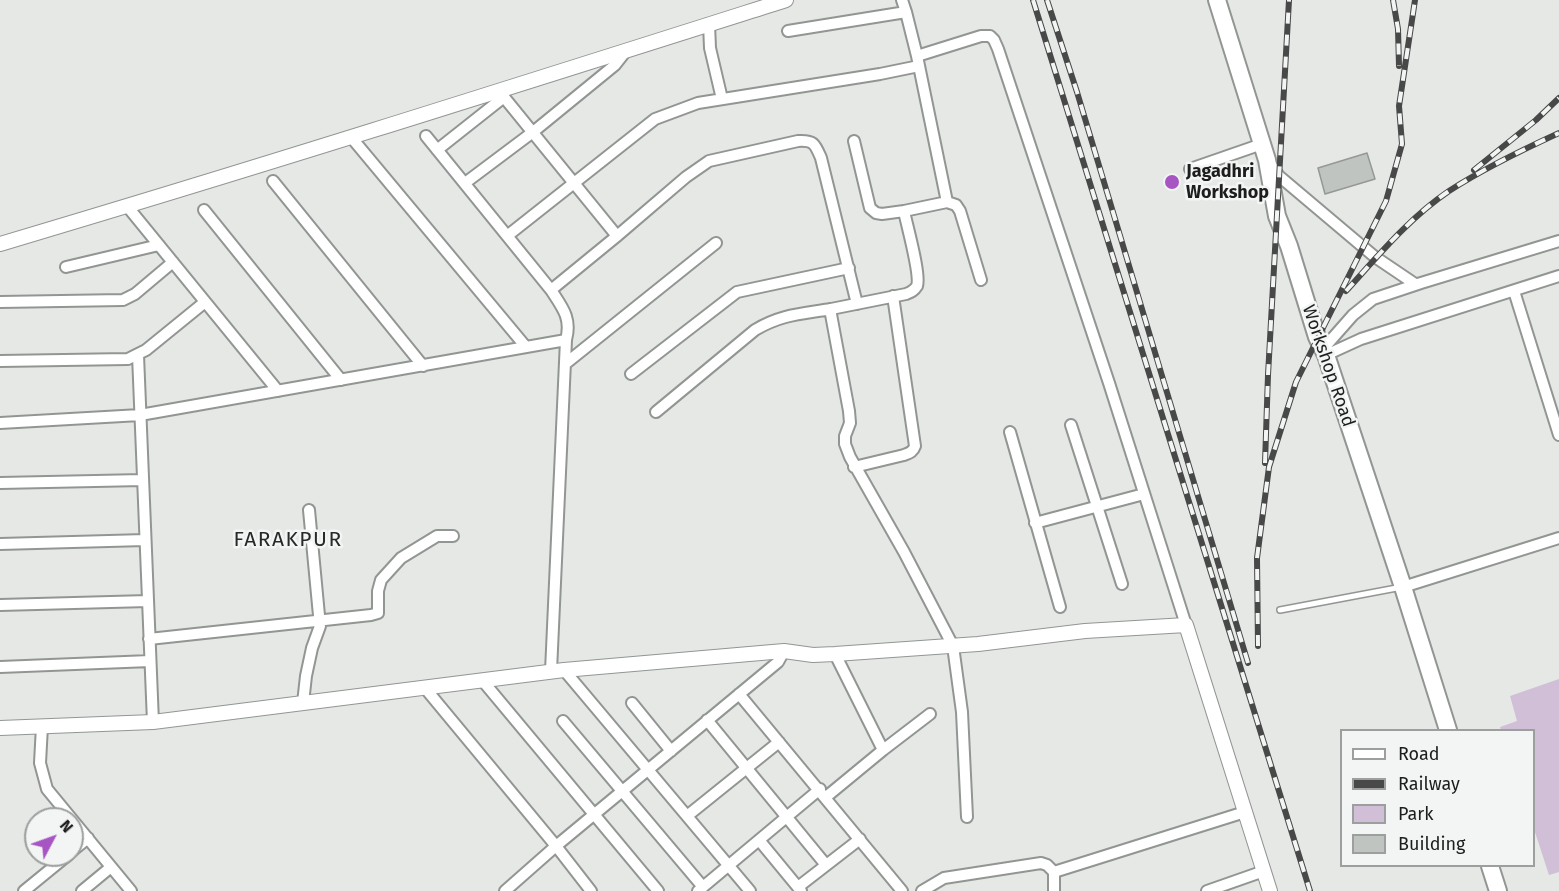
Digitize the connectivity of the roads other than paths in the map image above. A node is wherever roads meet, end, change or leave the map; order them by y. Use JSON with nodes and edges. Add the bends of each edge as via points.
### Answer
{"nodes":[{"id":1,"x":786,"y":0,"type":"edge"},
{"id":2,"x":902,"y":0,"type":"edge"},
{"id":3,"x":1217,"y":0,"type":"edge"},
{"id":4,"x":906,"y":12,"type":"junction"},
{"id":5,"x":709,"y":24,"type":"junction"},
{"id":6,"x":788,"y":31,"type":"dead end"},
{"id":7,"x":626,"y":51,"type":"junction"},
{"id":8,"x":918,"y":61,"type":"junction"},
{"id":9,"x":502,"y":94,"type":"junction"},
{"id":10,"x":722,"y":99,"type":"junction"},
{"id":11,"x":533,"y":132,"type":"junction"},
{"id":12,"x":426,"y":136,"type":"dead end"},
{"id":13,"x":351,"y":137,"type":"junction"},
{"id":14,"x":854,"y":141,"type":"dead end"},
{"id":15,"x":437,"y":150,"type":"junction"},
{"id":16,"x":1265,"y":152,"type":"junction"},
{"id":17,"x":1190,"y":168,"type":"dead end"},
{"id":18,"x":273,"y":182,"type":"dead end"},
{"id":19,"x":465,"y":183,"type":"junction"},
{"id":20,"x":574,"y":183,"type":"junction"},
{"id":21,"x":947,"y":202,"type":"junction"},
{"id":22,"x":127,"y":206,"type":"junction"},
{"id":23,"x":204,"y":210,"type":"dead end"},
{"id":24,"x":904,"y":211,"type":"junction"},
{"id":25,"x":507,"y":236,"type":"junction"},
{"id":26,"x":617,"y":236,"type":"junction"},
{"id":27,"x":1559,"y":241,"type":"edge"},
{"id":28,"x":716,"y":243,"type":"dead end"},
{"id":29,"x":0,"y":244,"type":"edge"},
{"id":30,"x":159,"y":245,"type":"junction"},
{"id":31,"x":173,"y":262,"type":"junction"},
{"id":32,"x":66,"y":267,"type":"dead end"},
{"id":33,"x":849,"y":268,"type":"junction"},
{"id":34,"x":1559,"y":276,"type":"edge"},
{"id":35,"x":981,"y":280,"type":"dead end"},
{"id":36,"x":1415,"y":284,"type":"junction"},
{"id":37,"x":551,"y":290,"type":"junction"},
{"id":38,"x":1514,"y":291,"type":"junction"},
{"id":39,"x":893,"y":296,"type":"junction"},
{"id":40,"x":0,"y":302,"type":"edge"},
{"id":41,"x":205,"y":302,"type":"junction"},
{"id":42,"x":856,"y":304,"type":"junction"},
{"id":43,"x":830,"y":309,"type":"junction"},
{"id":44,"x":566,"y":340,"type":"junction"},
{"id":45,"x":526,"y":347,"type":"junction"},
{"id":46,"x":1324,"y":352,"type":"junction"},
{"id":47,"x":138,"y":355,"type":"junction"},
{"id":48,"x":0,"y":362,"type":"edge"},
{"id":49,"x":565,"y":364,"type":"junction"},
{"id":50,"x":423,"y":366,"type":"junction"},
{"id":51,"x":631,"y":374,"type":"dead end"},
{"id":52,"x":341,"y":380,"type":"junction"},
{"id":53,"x":278,"y":392,"type":"junction"},
{"id":54,"x":656,"y":412,"type":"dead end"},
{"id":55,"x":140,"y":416,"type":"junction"},
{"id":56,"x":0,"y":423,"type":"edge"},
{"id":57,"x":1071,"y":425,"type":"dead end"},
{"id":58,"x":1010,"y":432,"type":"dead end"},
{"id":59,"x":1559,"y":435,"type":"edge"},
{"id":60,"x":854,"y":467,"type":"junction"},
{"id":61,"x":143,"y":480,"type":"junction"},
{"id":62,"x":0,"y":483,"type":"edge"},
{"id":63,"x":1144,"y":494,"type":"junction"},
{"id":64,"x":1097,"y":507,"type":"junction"},
{"id":65,"x":309,"y":510,"type":"dead end"},
{"id":66,"x":1035,"y":523,"type":"junction"},
{"id":67,"x":453,"y":536,"type":"dead end"},
{"id":68,"x":1559,"y":538,"type":"edge"},
{"id":69,"x":145,"y":540,"type":"junction"},
{"id":70,"x":0,"y":544,"type":"edge"},
{"id":71,"x":1122,"y":584,"type":"dead end"},
{"id":72,"x":1403,"y":587,"type":"junction"},
{"id":73,"x":148,"y":601,"type":"junction"},
{"id":74,"x":0,"y":605,"type":"edge"},
{"id":75,"x":1060,"y":607,"type":"dead end"},
{"id":76,"x":1280,"y":610,"type":"dead end"},
{"id":77,"x":320,"y":620,"type":"junction"},
{"id":78,"x":1186,"y":625,"type":"junction"},
{"id":79,"x":149,"y":639,"type":"junction"},
{"id":80,"x":953,"y":646,"type":"junction"},
{"id":81,"x":784,"y":651,"type":"junction"},
{"id":82,"x":835,"y":654,"type":"junction"},
{"id":83,"x":150,"y":662,"type":"junction"},
{"id":84,"x":0,"y":667,"type":"edge"},
{"id":85,"x":558,"y":670,"type":"junction"},
{"id":86,"x":482,"y":680,"type":"junction"},
{"id":87,"x":425,"y":688,"type":"junction"},
{"id":88,"x":740,"y":694,"type":"junction"},
{"id":89,"x":303,"y":703,"type":"junction"},
{"id":90,"x":632,"y":703,"type":"dead end"},
{"id":91,"x":930,"y":714,"type":"dead end"},
{"id":92,"x":707,"y":720,"type":"junction"},
{"id":93,"x":563,"y":721,"type":"dead end"},
{"id":94,"x":153,"y":722,"type":"junction"},
{"id":95,"x":42,"y":726,"type":"junction"},
{"id":96,"x":0,"y":728,"type":"edge"},
{"id":97,"x":1448,"y":729,"type":"edge"},
{"id":98,"x":779,"y":742,"type":"junction"},
{"id":99,"x":883,"y":750,"type":"junction"},
{"id":100,"x":671,"y":751,"type":"junction"},
{"id":101,"x":747,"y":767,"type":"junction"},
{"id":102,"x":648,"y":770,"type":"junction"},
{"id":103,"x":622,"y":791,"type":"junction"},
{"id":104,"x":823,"y":793,"type":"junction"},
{"id":105,"x":1245,"y":812,"type":"junction"},
{"id":106,"x":594,"y":814,"type":"junction"},
{"id":107,"x":687,"y":816,"type":"junction"},
{"id":108,"x":787,"y":817,"type":"junction"},
{"id":109,"x":968,"y":817,"type":"dead end"},
{"id":110,"x":88,"y":838,"type":"junction"},
{"id":111,"x":860,"y":839,"type":"junction"},
{"id":112,"x":759,"y":840,"type":"junction"},
{"id":113,"x":84,"y":841,"type":"edge"},
{"id":114,"x":556,"y":846,"type":"junction"},
{"id":115,"x":826,"y":865,"type":"junction"},
{"id":116,"x":729,"y":866,"type":"junction"},
{"id":117,"x":53,"y":867,"type":"edge"},
{"id":118,"x":111,"y":867,"type":"junction"},
{"id":119,"x":1490,"y":867,"type":"edge"},
{"id":120,"x":1264,"y":871,"type":"junction"},
{"id":121,"x":1054,"y":872,"type":"junction"},
{"id":122,"x":700,"y":889,"type":"edge"},
{"id":123,"x":800,"y":889,"type":"edge"},
{"id":124,"x":897,"y":889,"type":"edge"},
{"id":125,"x":24,"y":891,"type":"edge"},
{"id":126,"x":82,"y":891,"type":"edge"},
{"id":127,"x":131,"y":891,"type":"edge"},
{"id":128,"x":505,"y":891,"type":"edge"},
{"id":129,"x":591,"y":891,"type":"edge"},
{"id":130,"x":658,"y":891,"type":"edge"},
{"id":131,"x":750,"y":891,"type":"edge"},
{"id":132,"x":922,"y":891,"type":"edge"},
{"id":133,"x":1054,"y":891,"type":"edge"},
{"id":134,"x":1207,"y":891,"type":"edge"},
{"id":135,"x":1270,"y":891,"type":"edge"},
{"id":136,"x":1498,"y":891,"type":"edge"}],
"edges":[{"from":1,"to":5,"type":"street"},
{"from":2,"to":4,"type":"street"},
{"from":3,"to":16,"type":"main road","name":"Workshop Road"},
{"from":4,"to":6,"type":"street"},
{"from":4,"to":8,"type":"street"},
{"from":5,"to":7,"type":"street"},
{"from":5,"to":10,"type":"street","via":[[710,48]]},
{"from":7,"to":9,"type":"street"},
{"from":7,"to":11,"type":"street","via":[[615,65]]},
{"from":8,"to":10,"type":"street","via":[[880,74]]},
{"from":8,"to":21,"type":"street"},
{"from":8,"to":63,"type":"street","via":[[981,36],[994,40]]},
{"from":9,"to":11,"type":"street"},
{"from":9,"to":13,"type":"street"},
{"from":9,"to":15,"type":"street"},
{"from":10,"to":20,"type":"street","via":[[698,103],[656,119]]},
{"from":11,"to":19,"type":"street"},
{"from":11,"to":20,"type":"street"},
{"from":12,"to":15,"type":"street"},
{"from":13,"to":22,"type":"street"},
{"from":13,"to":45,"type":"street"},
{"from":14,"to":24,"type":"street","via":[[870,208],[882,214]]},
{"from":15,"to":19,"type":"street"},
{"from":16,"to":17,"type":"street"},
{"from":16,"to":36,"type":"street","via":[[1279,176],[1375,257]]},
{"from":16,"to":46,"type":"main road","name":"Workshop Road","via":[[1277,216]]},
{"from":18,"to":50,"type":"street"},
{"from":19,"to":25,"type":"street"},
{"from":20,"to":25,"type":"street"},
{"from":20,"to":26,"type":"street"},
{"from":21,"to":24,"type":"street"},
{"from":21,"to":35,"type":"street","via":[[956,205],[960,212]]},
{"from":22,"to":29,"type":"street"},
{"from":22,"to":30,"type":"street"},
{"from":23,"to":52,"type":"street"},
{"from":24,"to":39,"type":"street","via":[[918,284],[914,291]]},
{"from":25,"to":37,"type":"street"},
{"from":26,"to":33,"type":"street","via":[[709,161],[808,141],[821,158]]},
{"from":26,"to":37,"type":"street"},
{"from":27,"to":36,"type":"street"},
{"from":28,"to":49,"type":"street"},
{"from":30,"to":31,"type":"street"},
{"from":30,"to":32,"type":"street"},
{"from":31,"to":40,"type":"street","via":[[123,300]]},
{"from":31,"to":41,"type":"street"},
{"from":33,"to":42,"type":"street"},
{"from":33,"to":51,"type":"street","via":[[737,292]]},
{"from":34,"to":38,"type":"street"},
{"from":36,"to":46,"type":"street","via":[[1373,299],[1353,315]]},
{"from":37,"to":44,"type":"street","via":[[569,322]]},
{"from":38,"to":46,"type":"street"},
{"from":38,"to":59,"type":"street"},
{"from":39,"to":42,"type":"street"},
{"from":39,"to":60,"type":"street","via":[[915,446],[904,456]]},
{"from":41,"to":47,"type":"street"},
{"from":41,"to":53,"type":"street"},
{"from":42,"to":43,"type":"street"},
{"from":43,"to":54,"type":"street","via":[[770,321]]},
{"from":43,"to":60,"type":"street","via":[[849,411],[845,444]]},
{"from":44,"to":45,"type":"street"},
{"from":44,"to":49,"type":"street"},
{"from":45,"to":50,"type":"street"},
{"from":46,"to":72,"type":"main road","name":"Workshop Road"},
{"from":47,"to":48,"type":"street"},
{"from":47,"to":55,"type":"street"},
{"from":49,"to":85,"type":"street"},
{"from":50,"to":52,"type":"street"},
{"from":52,"to":53,"type":"street"},
{"from":53,"to":55,"type":"street"},
{"from":55,"to":56,"type":"street"},
{"from":55,"to":61,"type":"street"},
{"from":57,"to":64,"type":"street"},
{"from":58,"to":66,"type":"street"},
{"from":60,"to":80,"type":"street"},
{"from":61,"to":62,"type":"street"},
{"from":61,"to":69,"type":"street"},
{"from":63,"to":64,"type":"street"},
{"from":63,"to":78,"type":"street"},
{"from":64,"to":66,"type":"street"},
{"from":64,"to":71,"type":"street"},
{"from":65,"to":77,"type":"street"},
{"from":66,"to":75,"type":"street"},
{"from":67,"to":77,"type":"street","via":[[437,536],[401,558],[381,580],[378,613]]},
{"from":68,"to":72,"type":"street"},
{"from":69,"to":70,"type":"street"},
{"from":69,"to":73,"type":"street"},
{"from":72,"to":76,"type":"lane"},
{"from":72,"to":97,"type":"main road","name":"Workshop Road"},
{"from":73,"to":74,"type":"street"},
{"from":73,"to":79,"type":"street"},
{"from":77,"to":79,"type":"street"},
{"from":77,"to":89,"type":"street"},
{"from":78,"to":80,"type":"street","via":[[1085,631]]},
{"from":78,"to":105,"type":"street"},
{"from":79,"to":83,"type":"street"},
{"from":80,"to":82,"type":"street"},
{"from":80,"to":109,"type":"street","via":[[962,712]]},
{"from":81,"to":82,"type":"street"},
{"from":81,"to":85,"type":"street"},
{"from":81,"to":88,"type":"street","via":[[778,662]]},
{"from":82,"to":99,"type":"street"},
{"from":83,"to":84,"type":"street"},
{"from":83,"to":94,"type":"street"},
{"from":85,"to":86,"type":"street"},
{"from":85,"to":102,"type":"street"},
{"from":86,"to":87,"type":"street"},
{"from":86,"to":106,"type":"street"},
{"from":87,"to":89,"type":"street"},
{"from":87,"to":114,"type":"street"},
{"from":88,"to":92,"type":"street"},
{"from":88,"to":98,"type":"street"},
{"from":89,"to":94,"type":"street"},
{"from":90,"to":100,"type":"street"},
{"from":91,"to":99,"type":"street"},
{"from":92,"to":100,"type":"street"},
{"from":92,"to":101,"type":"street"},
{"from":93,"to":103,"type":"street"},
{"from":94,"to":95,"type":"street"},
{"from":95,"to":96,"type":"street"},
{"from":95,"to":110,"type":"street","via":[[40,763],[48,789]]},
{"from":98,"to":101,"type":"street"},
{"from":98,"to":104,"type":"street"},
{"from":99,"to":104,"type":"street"},
{"from":100,"to":102,"type":"street"},
{"from":101,"to":107,"type":"street"},
{"from":101,"to":108,"type":"street"},
{"from":102,"to":103,"type":"street"},
{"from":102,"to":107,"type":"street"},
{"from":103,"to":106,"type":"street"},
{"from":103,"to":122,"type":"street"},
{"from":104,"to":108,"type":"street"},
{"from":104,"to":111,"type":"street"},
{"from":105,"to":120,"type":"street"},
{"from":105,"to":121,"type":"street"},
{"from":106,"to":114,"type":"street"},
{"from":106,"to":130,"type":"street"},
{"from":107,"to":116,"type":"street"},
{"from":108,"to":112,"type":"street"},
{"from":108,"to":115,"type":"street"},
{"from":110,"to":113,"type":"street"},
{"from":110,"to":118,"type":"street"},
{"from":111,"to":115,"type":"street"},
{"from":111,"to":124,"type":"street"},
{"from":112,"to":116,"type":"street"},
{"from":112,"to":123,"type":"street"},
{"from":114,"to":128,"type":"street"},
{"from":114,"to":129,"type":"street"},
{"from":115,"to":123,"type":"street"},
{"from":116,"to":122,"type":"street"},
{"from":116,"to":131,"type":"street"},
{"from":117,"to":125,"type":"street"},
{"from":118,"to":126,"type":"street"},
{"from":118,"to":127,"type":"street"},
{"from":119,"to":136,"type":"main road"},
{"from":120,"to":134,"type":"street"},
{"from":120,"to":135,"type":"street"},
{"from":121,"to":132,"type":"street","via":[[1041,863],[944,878]]},
{"from":121,"to":133,"type":"street"}]}
